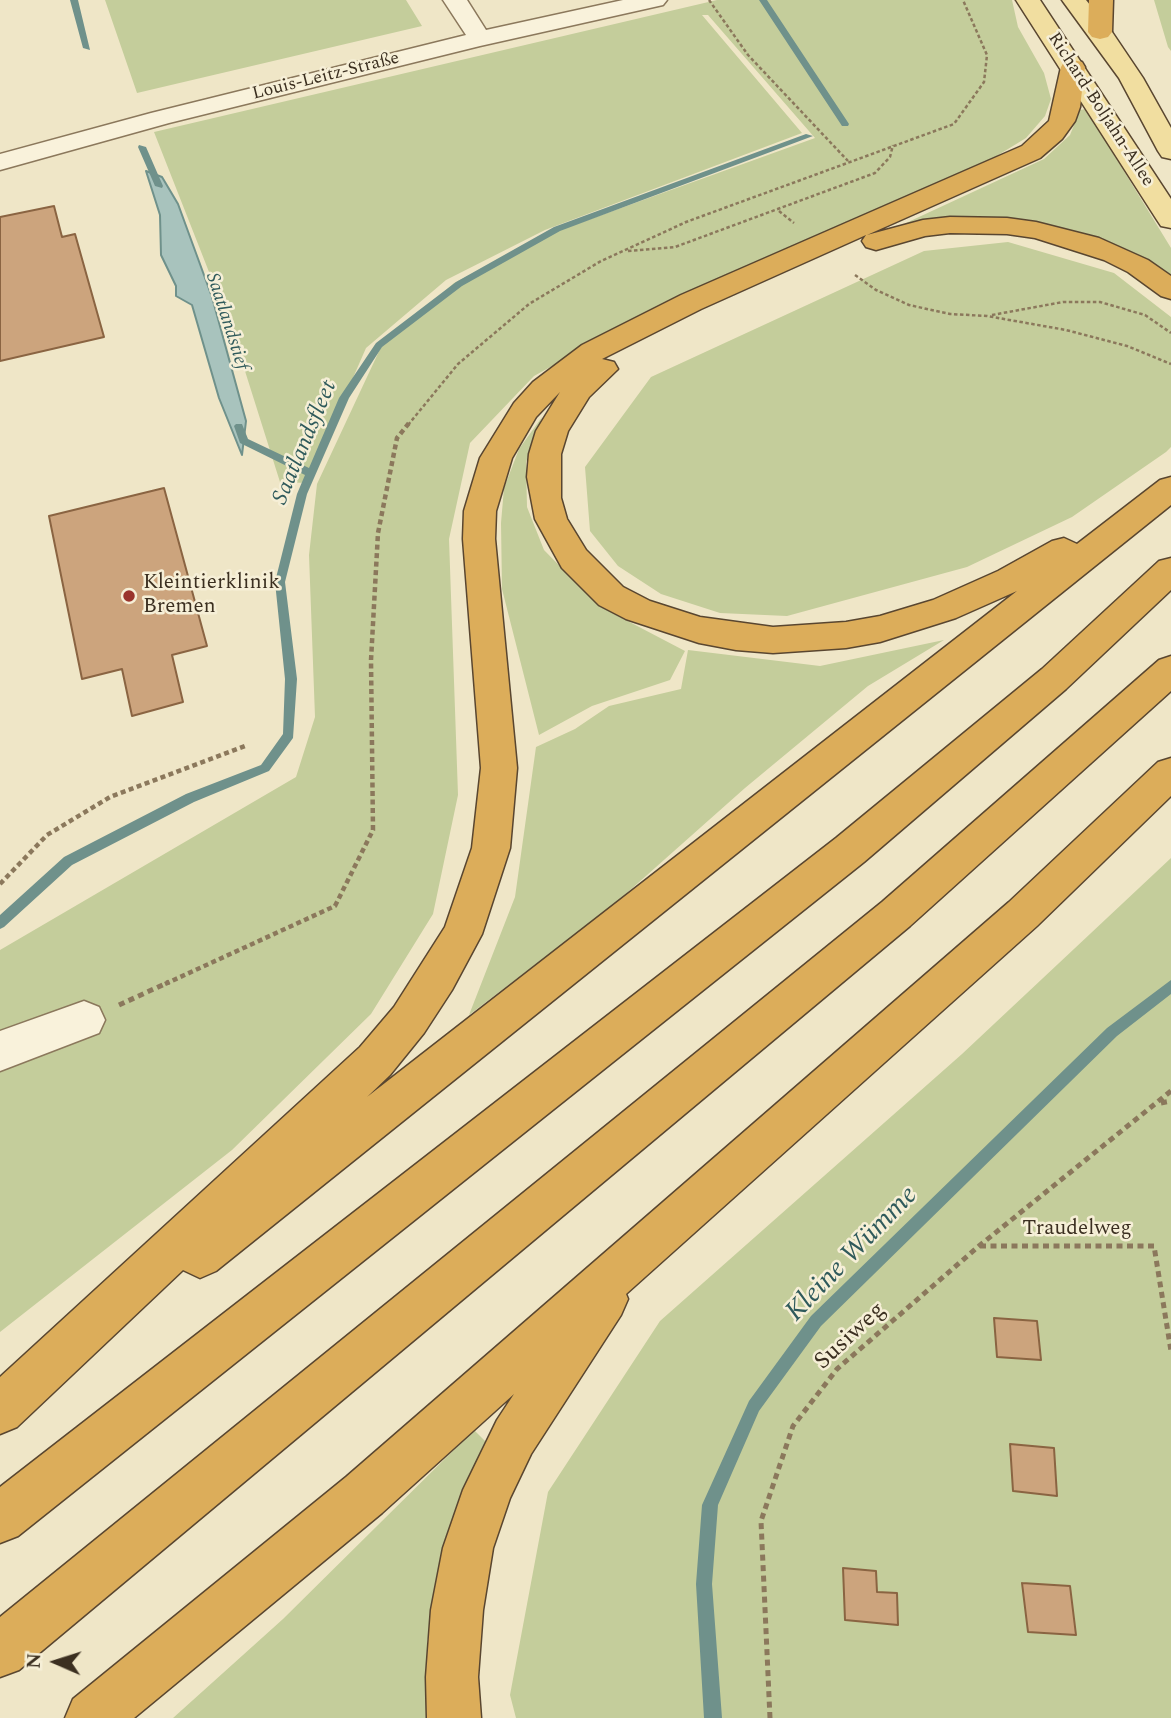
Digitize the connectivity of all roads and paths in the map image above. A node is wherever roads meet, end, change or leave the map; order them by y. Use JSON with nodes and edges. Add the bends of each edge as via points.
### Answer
{"nodes":[{"id":1,"x":455,"y":0,"type":"edge"},
{"id":2,"x":655,"y":0,"type":"edge"},
{"id":3,"x":709,"y":0,"type":"edge"},
{"id":4,"x":963,"y":0,"type":"edge"},
{"id":5,"x":1028,"y":0,"type":"edge"},
{"id":6,"x":1074,"y":0,"type":"edge"},
{"id":7,"x":1101,"y":0,"type":"edge"},
{"id":8,"x":1100,"y":32,"type":"junction"},
{"id":9,"x":480,"y":39,"type":"junction"},
{"id":10,"x":1073,"y":67,"type":"junction"},
{"id":11,"x":894,"y":144,"type":"junction"},
{"id":12,"x":1171,"y":151,"type":"edge"},
{"id":13,"x":0,"y":162,"type":"edge"},
{"id":14,"x":848,"y":162,"type":"junction"},
{"id":15,"x":1171,"y":220,"type":"edge"},
{"id":16,"x":624,"y":251,"type":"junction"},
{"id":17,"x":855,"y":275,"type":"dead end"},
{"id":18,"x":1171,"y":290,"type":"edge"},
{"id":19,"x":987,"y":316,"type":"junction"},
{"id":20,"x":1171,"y":332,"type":"edge"},
{"id":21,"x":1171,"y":364,"type":"edge"},
{"id":22,"x":1166,"y":492,"type":"edge"},
{"id":23,"x":1171,"y":570,"type":"edge"},
{"id":24,"x":1171,"y":670,"type":"edge"},
{"id":25,"x":245,"y":746,"type":"dead end"},
{"id":26,"x":1171,"y":773,"type":"edge"},
{"id":27,"x":0,"y":884,"type":"edge"},
{"id":28,"x":84,"y":1020,"type":"joint"},
{"id":29,"x":0,"y":1051,"type":"edge"},
{"id":30,"x":1171,"y":1091,"type":"edge"},
{"id":31,"x":1171,"y":1101,"type":"edge"},
{"id":32,"x":1160,"y":1103,"type":"junction"},
{"id":33,"x":979,"y":1246,"type":"junction"},
{"id":34,"x":632,"y":1258,"type":"junction"},
{"id":35,"x":1171,"y":1350,"type":"edge"},
{"id":36,"x":0,"y":1411,"type":"edge"},
{"id":37,"x":0,"y":1518,"type":"edge"},
{"id":38,"x":0,"y":1651,"type":"edge"},
{"id":39,"x":92,"y":1718,"type":"edge"},
{"id":40,"x":454,"y":1718,"type":"edge"},
{"id":41,"x":769,"y":1718,"type":"edge"}],
"edges":[{"from":1,"to":9,"type":"street"},
{"from":2,"to":9,"type":"street","name":"Louis-Leitz-Straße"},
{"from":3,"to":14,"type":"path","via":[[748,55]]},
{"from":4,"to":11,"type":"path","via":[[987,55],[984,82],[954,124]]},
{"from":5,"to":10,"type":"main road","name":"Richard-Boljahn-Allee"},
{"from":6,"to":8,"type":"main road","name":"Richard-Boljahn-Allee"},
{"from":7,"to":8,"type":"highway"},
{"from":8,"to":12,"type":"main road","name":"Richard-Boljahn-Allee"},
{"from":9,"to":13,"type":"street","name":"Louis-Leitz-Straße"},
{"from":10,"to":15,"type":"main road","name":"Richard-Boljahn-Allee"},
{"from":10,"to":36,"type":"highway","via":[[1062,121],[1031,152],[691,302],[592,352],[544,389],[525,411],[496,458],[480,511],[498,807],[491,848],[462,933],[409,1020],[375,1061]]},
{"from":11,"to":14,"type":"path"},
{"from":11,"to":16,"type":"path","via":[[890,157],[875,173],[675,247]]},
{"from":14,"to":16,"type":"path","via":[[686,222]]},
{"from":16,"to":28,"type":"path","via":[[528,304],[458,363],[397,438],[377,546],[371,660],[373,830],[335,906]]},
{"from":17,"to":19,"type":"path","via":[[909,305]]},
{"from":18,"to":22,"type":"highway","via":[[1114,254],[1036,230],[950,225],[898,234],[619,358],[578,390],[563,410],[545,454],[543,477],[545,498],[561,540],[590,578],[611,596],[699,630],[773,640],[846,635],[913,620],[1010,580]]},
{"from":19,"to":20,"type":"path","via":[[1063,302],[1100,302],[1144,315]]},
{"from":19,"to":21,"type":"path","via":[[1066,330],[1127,346]]},
{"from":22,"to":36,"type":"highway"},
{"from":23,"to":37,"type":"highway","via":[[1054,680],[850,850]]},
{"from":24,"to":38,"type":"highway","via":[[896,914]]},
{"from":25,"to":27,"type":"path","via":[[110,797],[47,835]]},
{"from":26,"to":34,"type":"highway","via":[[1023,914]]},
{"from":28,"to":29,"type":"street"},
{"from":30,"to":32,"type":"path","name":"Susiweg"},
{"from":31,"to":32,"type":"path"},
{"from":32,"to":33,"type":"path","name":"Susiweg"},
{"from":33,"to":35,"type":"path","name":"Traudelweg","via":[[1154,1246]]},
{"from":33,"to":41,"type":"path","name":"Susiweg","via":[[838,1369],[793,1426],[761,1521]]},
{"from":34,"to":39,"type":"highway","via":[[365,1495]]},
{"from":34,"to":40,"type":"highway","via":[[514,1437],[488,1490],[468,1548],[457,1610]]}]}
